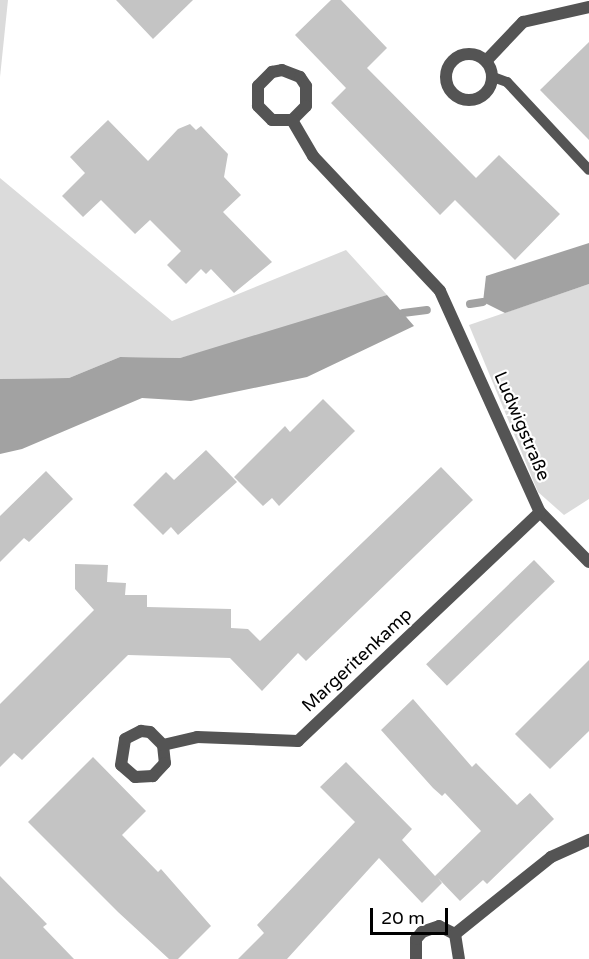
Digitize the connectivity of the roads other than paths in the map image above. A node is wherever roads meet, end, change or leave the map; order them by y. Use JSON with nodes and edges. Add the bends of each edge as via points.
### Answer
{"nodes":[{"id":1,"x":589,"y":7,"type":"edge"},
{"id":2,"x":486,"y":61,"type":"junction"},
{"id":3,"x":493,"y":77,"type":"junction"},
{"id":4,"x":292,"y":120,"type":"junction"},
{"id":5,"x":589,"y":170,"type":"edge"},
{"id":6,"x":540,"y":512,"type":"junction"},
{"id":7,"x":589,"y":562,"type":"edge"},
{"id":8,"x":163,"y":744,"type":"dead end"},
{"id":9,"x":589,"y":840,"type":"edge"},
{"id":10,"x":455,"y":934,"type":"junction"},
{"id":11,"x":416,"y":959,"type":"edge"},
{"id":12,"x":459,"y":959,"type":"edge"}],
"edges":[{"from":1,"to":2,"type":"street","via":[[523,22]]},
{"from":2,"to":3,"type":"street"},
{"from":2,"to":3,"type":"street","via":[[460,55],[448,68],[448,86],[460,99],[478,99],[486,94]]},
{"from":3,"to":5,"type":"lane","via":[[507,82]]},
{"from":4,"to":4,"type":"street","via":[[306,105],[306,86],[292,72],[272,72],[258,86],[258,106],[272,120]]},
{"from":4,"to":6,"type":"street","name":"Ludwigstraße","via":[[313,156],[440,291]]},
{"from":6,"to":7,"type":"street","name":"Ludwigstraße"},
{"from":6,"to":8,"type":"street","name":"Margeritenkamp","via":[[298,741],[197,737]]},
{"from":9,"to":10,"type":"street","via":[[551,856]]},
{"from":10,"to":11,"type":"street","via":[[439,926],[422,932],[413,948]]},
{"from":10,"to":12,"type":"street"}]}
